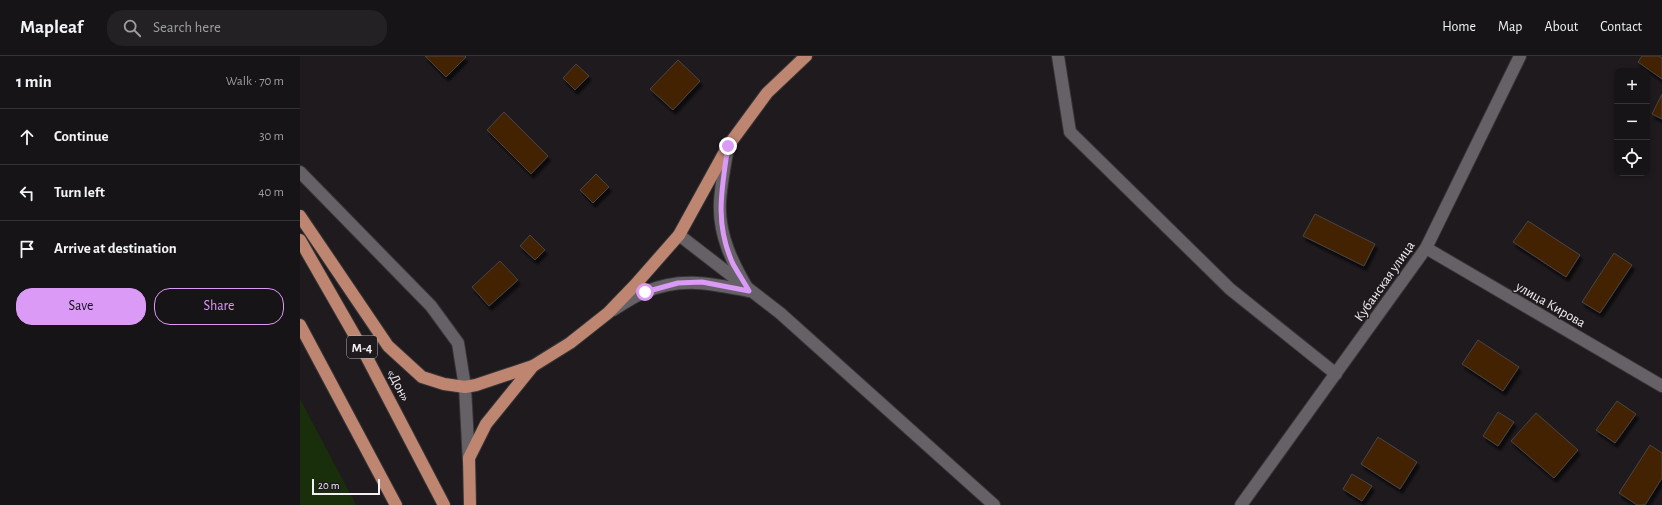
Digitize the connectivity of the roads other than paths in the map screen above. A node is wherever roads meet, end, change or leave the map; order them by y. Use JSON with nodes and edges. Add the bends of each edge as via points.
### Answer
{"nodes":[{"id":1,"x":806,"y":56,"type":"edge"},
{"id":2,"x":1058,"y":56,"type":"edge"},
{"id":3,"x":1520,"y":56,"type":"edge"},
{"id":4,"x":728,"y":146,"type":"junction"},
{"id":5,"x":300,"y":172,"type":"edge"},
{"id":6,"x":300,"y":216,"type":"edge"},
{"id":7,"x":679,"y":236,"type":"junction"},
{"id":8,"x":300,"y":240,"type":"edge"},
{"id":9,"x":1426,"y":248,"type":"junction"},
{"id":10,"x":749,"y":291,"type":"junction"},
{"id":11,"x":608,"y":313,"type":"junction"},
{"id":12,"x":300,"y":325,"type":"edge"},
{"id":13,"x":533,"y":366,"type":"junction"},
{"id":14,"x":1336,"y":374,"type":"junction"},
{"id":15,"x":1662,"y":386,"type":"edge"},
{"id":16,"x":465,"y":387,"type":"junction"},
{"id":17,"x":470,"y":502,"type":"edge"},
{"id":18,"x":396,"y":505,"type":"edge"},
{"id":19,"x":444,"y":505,"type":"edge"},
{"id":20,"x":994,"y":505,"type":"edge"},
{"id":21,"x":1241,"y":505,"type":"edge"}],
"edges":[{"from":1,"to":4,"type":"highway","via":[[767,93]]},
{"from":2,"to":14,"type":"street","via":[[1070,132],[1230,289]]},
{"from":3,"to":9,"type":"street","name":"Кубанская улица"},
{"from":4,"to":7,"type":"highway"},
{"from":4,"to":10,"type":"street","via":[[720,203],[723,235],[733,264]]},
{"from":5,"to":16,"type":"street","via":[[431,306],[458,343]]},
{"from":6,"to":16,"type":"highway","via":[[388,346],[422,377]]},
{"from":7,"to":10,"type":"street"},
{"from":7,"to":11,"type":"highway"},
{"from":8,"to":19,"type":"highway","name":"«Дон»","number":"М-4","via":[[363,350]]},
{"from":9,"to":14,"type":"street","name":"Кубанская улица"},
{"from":9,"to":15,"type":"street","name":"улица Кирова"},
{"from":10,"to":11,"type":"street","via":[[702,282],[678,283],[645,292]]},
{"from":10,"to":20,"type":"street","via":[[780,313]]},
{"from":11,"to":13,"type":"highway","via":[[570,343]]},
{"from":12,"to":18,"type":"highway"},
{"from":13,"to":16,"type":"highway"},
{"from":13,"to":17,"type":"highway","via":[[486,424],[469,458]]},
{"from":14,"to":21,"type":"street","name":"Кубанская улица"},
{"from":16,"to":17,"type":"street"}]}
